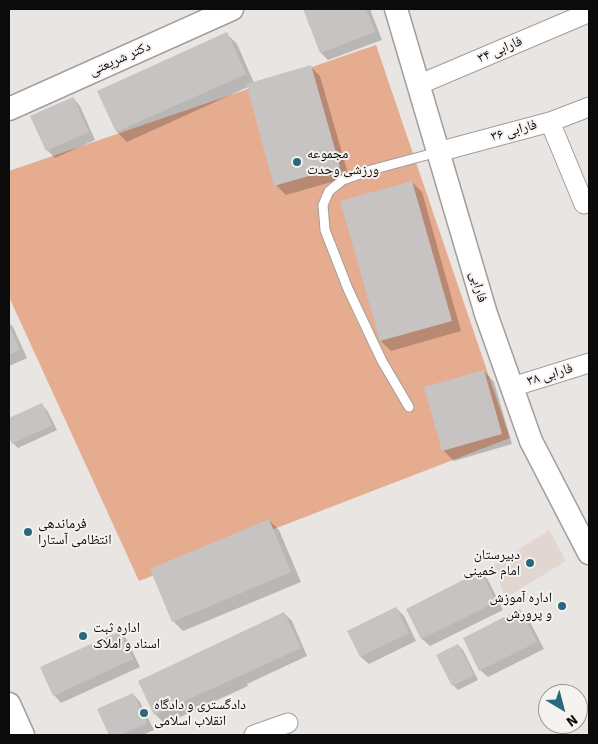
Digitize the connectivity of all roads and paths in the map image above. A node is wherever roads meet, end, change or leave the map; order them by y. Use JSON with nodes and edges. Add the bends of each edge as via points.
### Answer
{"nodes":[{"id":1,"x":232,"y":9,"type":"edge"},
{"id":2,"x":396,"y":9,"type":"edge"},
{"id":3,"x":583,"y":15,"type":"dead end"},
{"id":4,"x":418,"y":85,"type":"junction"},
{"id":5,"x":589,"y":107,"type":"edge"},
{"id":6,"x":9,"y":109,"type":"edge"},
{"id":7,"x":550,"y":122,"type":"junction"},
{"id":8,"x":438,"y":152,"type":"junction"},
{"id":9,"x":584,"y":204,"type":"dead end"},
{"id":10,"x":589,"y":363,"type":"edge"},
{"id":11,"x":512,"y":387,"type":"junction"},
{"id":12,"x":409,"y":407,"type":"dead end"},
{"id":13,"x":588,"y":546,"type":"edge"},
{"id":14,"x":9,"y":704,"type":"edge"},
{"id":15,"x":288,"y":723,"type":"dead end"},
{"id":16,"x":23,"y":735,"type":"edge"},
{"id":17,"x":254,"y":735,"type":"edge"}],
"edges":[{"from":1,"to":6,"type":"street","name":"دکتر شریعتی"},
{"from":2,"to":4,"type":"street","name":"فارابی"},
{"from":3,"to":4,"type":"street","name":"فارابی ۳۴"},
{"from":4,"to":8,"type":"street","name":"فارابی"},
{"from":5,"to":7,"type":"street","name":"فارابی ۳۶"},
{"from":7,"to":8,"type":"street","name":"فارابی ۳۶"},
{"from":7,"to":9,"type":"street"},
{"from":8,"to":11,"type":"street","name":"فارابی","via":[[486,314]]},
{"from":8,"to":12,"type":"lane","via":[[344,180],[329,190],[323,205],[325,230],[348,289],[382,361]]},
{"from":10,"to":11,"type":"street","name":"فارابی ۳۸"},
{"from":11,"to":13,"type":"street","name":"فارابی","via":[[531,441]]},
{"from":14,"to":16,"type":"street"},
{"from":15,"to":17,"type":"street"}]}
